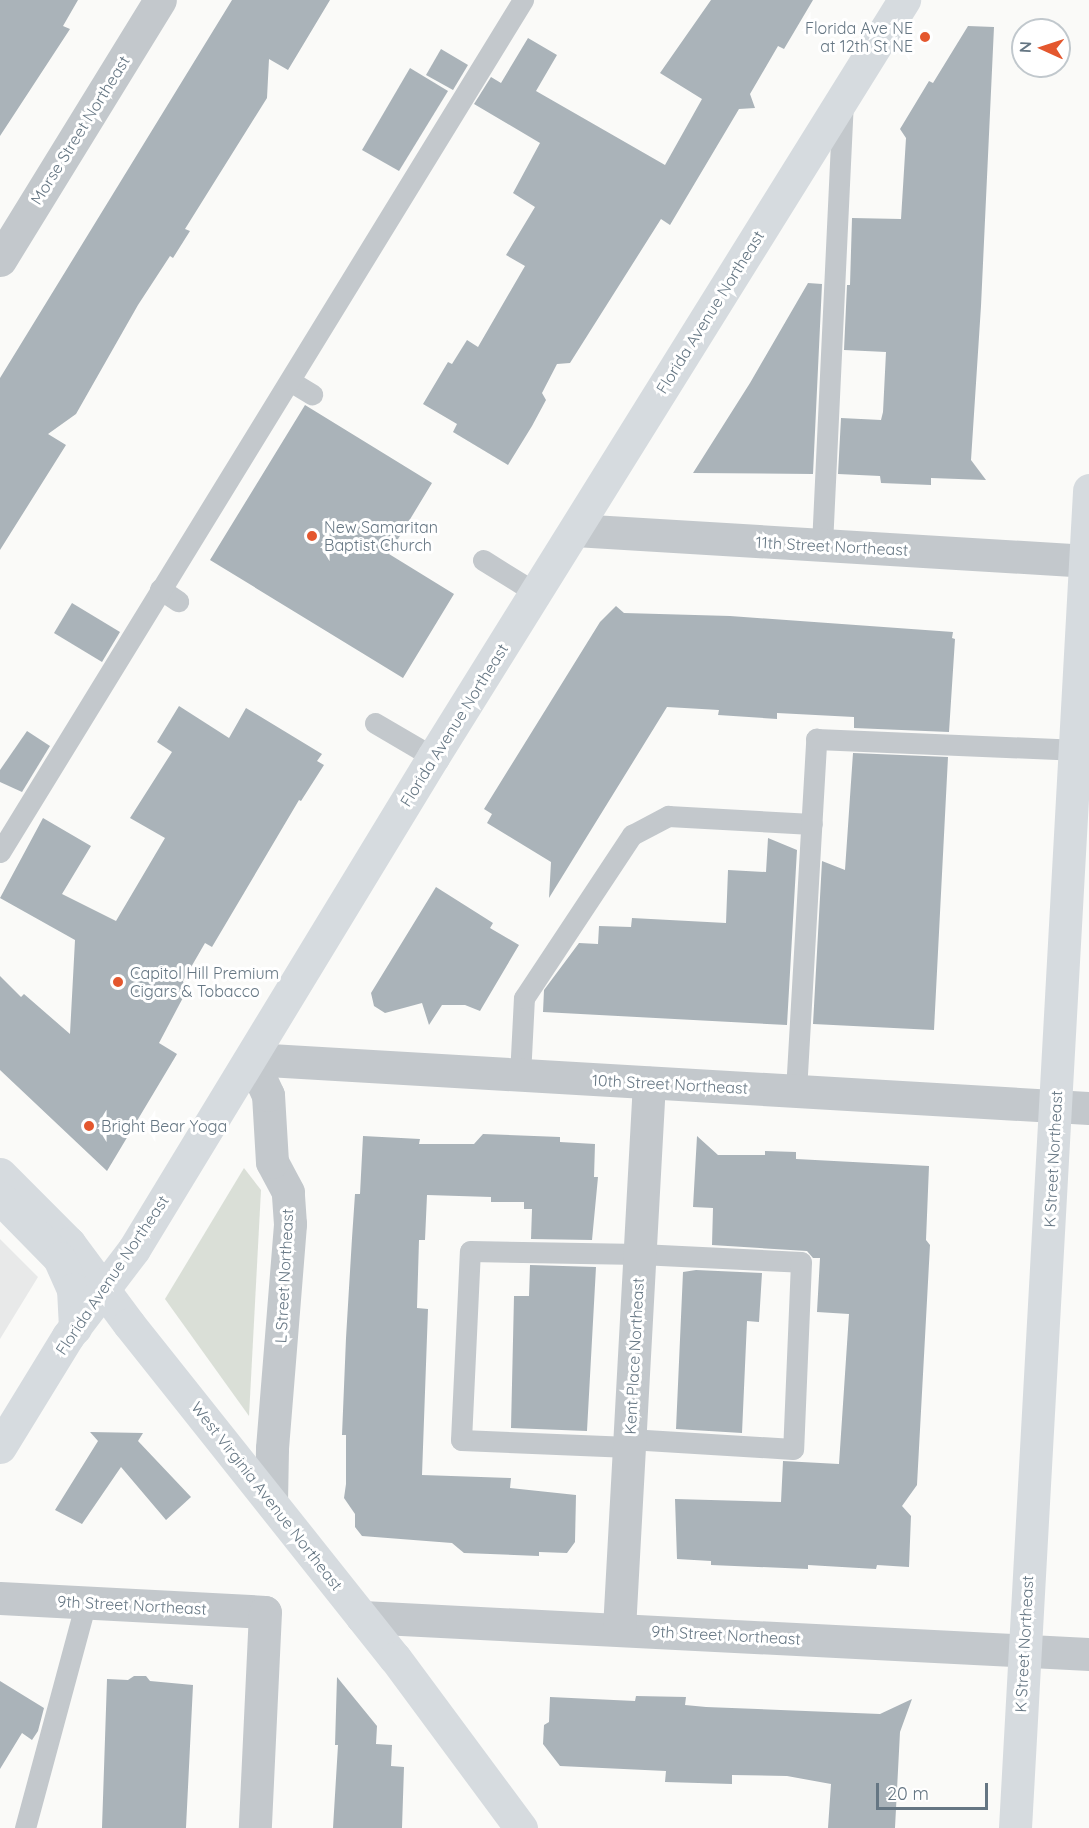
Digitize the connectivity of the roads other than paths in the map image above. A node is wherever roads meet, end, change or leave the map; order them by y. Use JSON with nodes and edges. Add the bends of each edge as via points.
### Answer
{"nodes":[{"id":1,"x":160,"y":0,"type":"edge"},
{"id":2,"x":523,"y":0,"type":"edge"},
{"id":3,"x":904,"y":0,"type":"edge"},
{"id":4,"x":844,"y":93,"type":"junction"},
{"id":5,"x":0,"y":260,"type":"edge"},
{"id":6,"x":290,"y":381,"type":"junction"},
{"id":7,"x":312,"y":394,"type":"dead end"},
{"id":8,"x":1089,"y":490,"type":"edge"},
{"id":9,"x":575,"y":530,"type":"junction"},
{"id":10,"x":822,"y":545,"type":"junction"},
{"id":11,"x":483,"y":560,"type":"dead end"},
{"id":12,"x":1087,"y":561,"type":"edge"},
{"id":13,"x":160,"y":589,"type":"junction"},
{"id":14,"x":536,"y":594,"type":"junction"},
{"id":15,"x":178,"y":601,"type":"dead end"},
{"id":16,"x":1083,"y":710,"type":"edge"},
{"id":17,"x":375,"y":723,"type":"dead end"},
{"id":18,"x":1074,"y":750,"type":"junction"},
{"id":19,"x":433,"y":757,"type":"junction"},
{"id":20,"x":812,"y":824,"type":"junction"},
{"id":21,"x":0,"y":852,"type":"edge"},
{"id":22,"x":251,"y":1059,"type":"junction"},
{"id":23,"x":520,"y":1076,"type":"junction"},
{"id":24,"x":649,"y":1083,"type":"junction"},
{"id":25,"x":796,"y":1092,"type":"junction"},
{"id":26,"x":1056,"y":1107,"type":"junction"},
{"id":27,"x":1089,"y":1108,"type":"edge"},
{"id":28,"x":0,"y":1174,"type":"edge"},
{"id":29,"x":0,"y":1197,"type":"edge"},
{"id":30,"x":640,"y":1254,"type":"junction"},
{"id":31,"x":104,"y":1289,"type":"junction"},
{"id":32,"x":75,"y":1328,"type":"junction"},
{"id":33,"x":629,"y":1443,"type":"junction"},
{"id":34,"x":0,"y":1447,"type":"edge"},
{"id":35,"x":271,"y":1501,"type":"junction"},
{"id":36,"x":0,"y":1598,"type":"edge"},
{"id":37,"x":86,"y":1602,"type":"junction"},
{"id":38,"x":362,"y":1617,"type":"junction"},
{"id":39,"x":620,"y":1629,"type":"junction"},
{"id":40,"x":1023,"y":1650,"type":"junction"},
{"id":41,"x":1089,"y":1654,"type":"edge"},
{"id":42,"x":25,"y":1828,"type":"edge"},
{"id":43,"x":255,"y":1828,"type":"edge"},
{"id":44,"x":521,"y":1828,"type":"edge"},
{"id":45,"x":1015,"y":1828,"type":"edge"}],
"edges":[{"from":1,"to":5,"type":"street","name":"Morse Street Northeast"},
{"from":2,"to":6,"type":"lane"},
{"from":3,"to":4,"type":"main road","name":"Florida Avenue Northeast"},
{"from":4,"to":9,"type":"main road","name":"Florida Avenue Northeast"},
{"from":4,"to":10,"type":"lane"},
{"from":6,"to":7,"type":"lane"},
{"from":6,"to":13,"type":"lane"},
{"from":8,"to":12,"type":"main road","name":"K Street Northeast"},
{"from":9,"to":10,"type":"street","name":"11th Street Northeast"},
{"from":9,"to":14,"type":"main road","name":"Florida Avenue Northeast"},
{"from":10,"to":12,"type":"street","name":"11th Street Northeast"},
{"from":11,"to":14,"type":"lane"},
{"from":12,"to":16,"type":"main road","name":"K Street Northeast"},
{"from":13,"to":15,"type":"lane"},
{"from":13,"to":21,"type":"lane"},
{"from":14,"to":19,"type":"main road","name":"Florida Avenue Northeast"},
{"from":16,"to":18,"type":"main road","name":"K Street Northeast"},
{"from":17,"to":19,"type":"lane"},
{"from":18,"to":20,"type":"lane","via":[[816,739]]},
{"from":18,"to":26,"type":"main road","name":"K Street Northeast"},
{"from":19,"to":22,"type":"main road","name":"Florida Avenue Northeast"},
{"from":20,"to":23,"type":"lane","via":[[668,816],[632,835],[524,998]]},
{"from":20,"to":25,"type":"lane"},
{"from":22,"to":23,"type":"street","name":"10th Street Northeast"},
{"from":22,"to":31,"type":"main road","name":"Florida Avenue Northeast","via":[[134,1249]]},
{"from":22,"to":35,"type":"street","name":"L Street Northeast","via":[[267,1095],[272,1162],[288,1192],[290,1224]]},
{"from":23,"to":24,"type":"street","name":"10th Street Northeast"},
{"from":24,"to":25,"type":"street","name":"10th Street Northeast"},
{"from":24,"to":30,"type":"street","name":"Kent Place Northeast"},
{"from":25,"to":26,"type":"street","name":"10th Street Northeast"},
{"from":26,"to":27,"type":"street","name":"10th Street Northeast"},
{"from":26,"to":40,"type":"main road","name":"K Street Northeast"},
{"from":28,"to":31,"type":"main road","name":"West Virginia Avenue Northeast","via":[[69,1243]]},
{"from":29,"to":32,"type":"main road","via":[[59,1258],[73,1289]]},
{"from":30,"to":33,"type":"street","name":"Kent Place Northeast"},
{"from":30,"to":33,"type":"lane","via":[[801,1262],[793,1449]]},
{"from":30,"to":33,"type":"lane","via":[[470,1251],[461,1440]]},
{"from":31,"to":32,"type":"main road","name":"Florida Avenue Northeast"},
{"from":31,"to":35,"type":"main road","name":"West Virginia Avenue Northeast"},
{"from":32,"to":34,"type":"main road","name":"Florida Avenue Northeast"},
{"from":33,"to":39,"type":"street","name":"Kent Place Northeast"},
{"from":35,"to":38,"type":"main road","name":"West Virginia Avenue Northeast"},
{"from":36,"to":37,"type":"street","name":"9th Street Northeast"},
{"from":37,"to":42,"type":"lane"},
{"from":37,"to":43,"type":"street","name":"9th Street Northeast","via":[[265,1612]]},
{"from":38,"to":39,"type":"street","name":"9th Street Northeast"},
{"from":38,"to":44,"type":"main road","name":"West Virginia Avenue Northeast"},
{"from":39,"to":40,"type":"street","name":"9th Street Northeast"},
{"from":40,"to":41,"type":"street","name":"9th Street Northeast"},
{"from":40,"to":45,"type":"main road","name":"K Street Northeast"}]}
